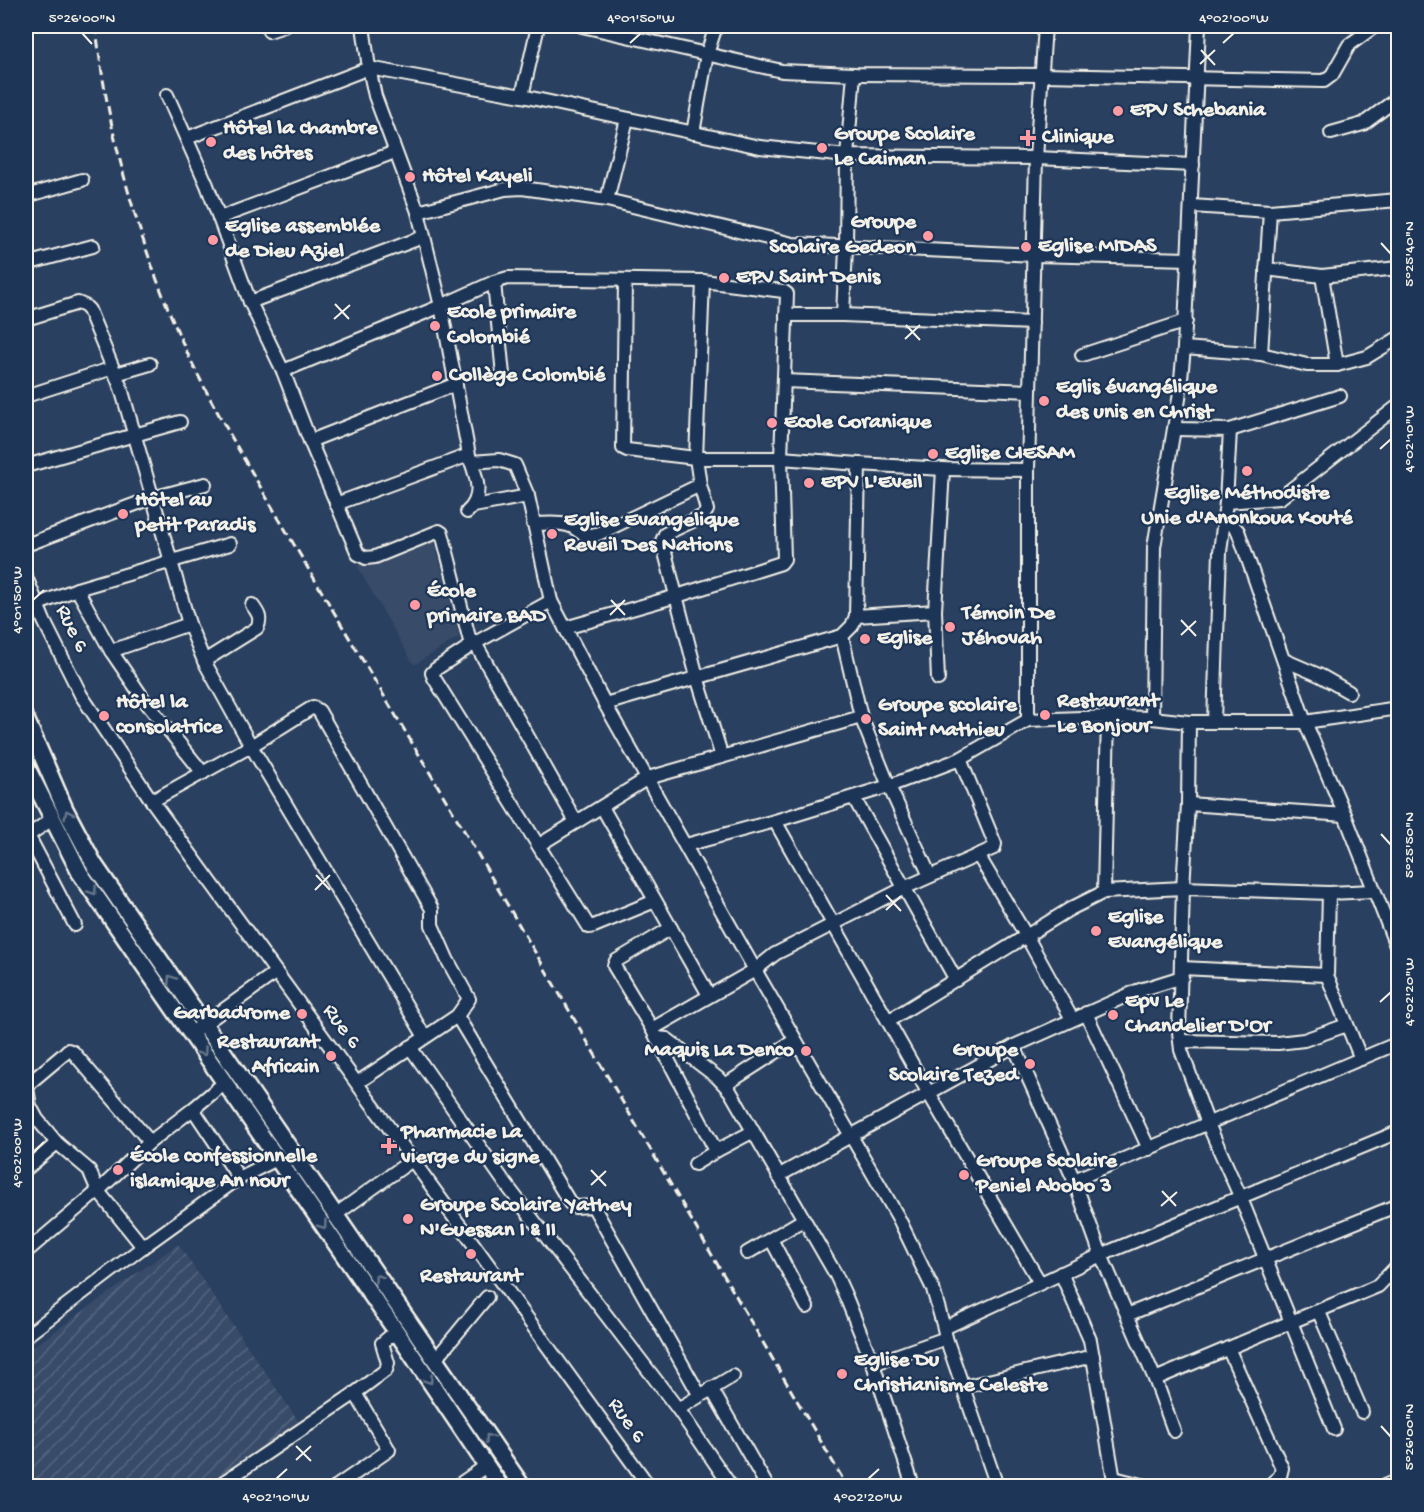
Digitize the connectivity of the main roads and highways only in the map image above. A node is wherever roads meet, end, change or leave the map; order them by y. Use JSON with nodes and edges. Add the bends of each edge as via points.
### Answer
{"nodes":[{"id":1,"x":26,"y":718,"type":"edge"},
{"id":2,"x":26,"y":766,"type":"edge"},
{"id":3,"x":196,"y":1029,"type":"junction"},
{"id":4,"x":500,"y":1486,"type":"edge"},
{"id":5,"x":522,"y":1486,"type":"edge"}],
"edges":[{"from":3,"to":1,"type":"main road","one_way":true,"via":[[94,864]]},
{"from":2,"to":3,"type":"main road","one_way":true,"via":[[80,873]]},
{"from":3,"to":4,"type":"main road","one_way":true,"via":[[224,1083]]},
{"from":5,"to":3,"type":"main road","one_way":true,"via":[[334,1215]]}]}
